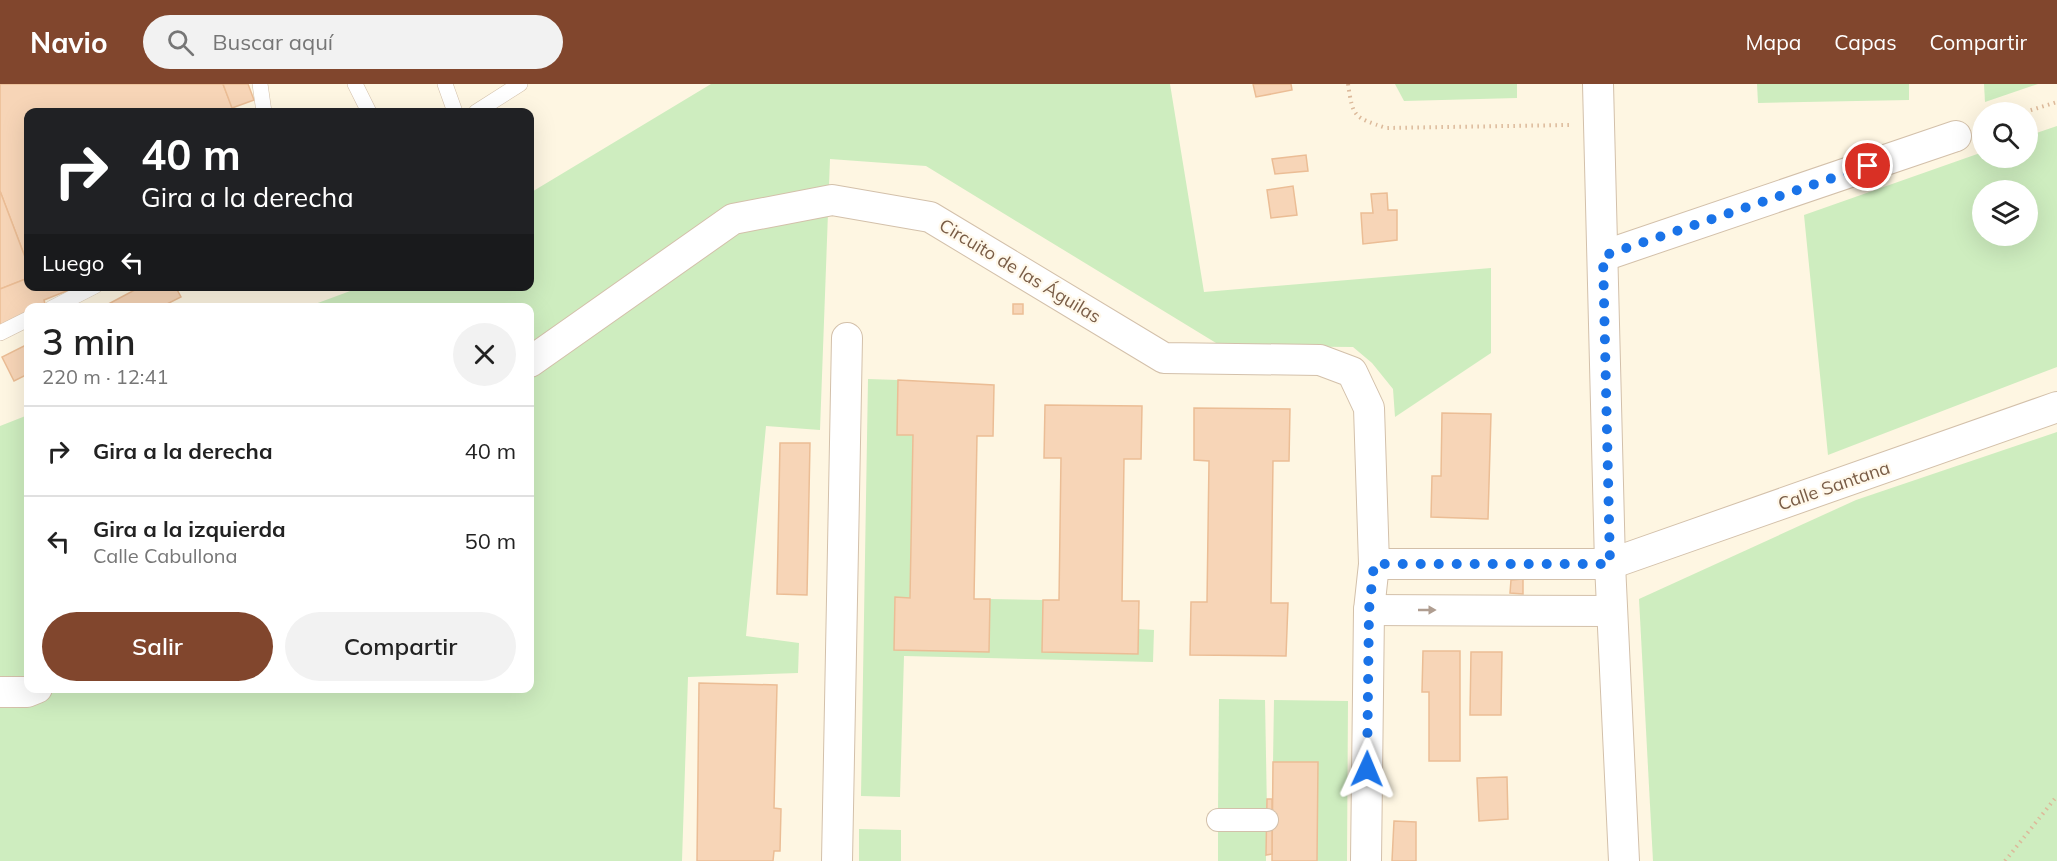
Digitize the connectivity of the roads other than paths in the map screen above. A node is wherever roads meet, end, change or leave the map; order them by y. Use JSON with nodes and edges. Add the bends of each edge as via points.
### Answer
{"nodes":[{"id":1,"x":260,"y":84,"type":"edge"},
{"id":2,"x":355,"y":84,"type":"edge"},
{"id":3,"x":445,"y":84,"type":"edge"},
{"id":4,"x":520,"y":84,"type":"edge"},
{"id":5,"x":1599,"y":84,"type":"edge"},
{"id":6,"x":263,"y":108,"type":"edge"},
{"id":7,"x":367,"y":108,"type":"edge"},
{"id":8,"x":454,"y":108,"type":"edge"},
{"id":9,"x":482,"y":108,"type":"edge"},
{"id":10,"x":1956,"y":136,"type":"dead end"},
{"id":11,"x":1603,"y":256,"type":"junction"},
{"id":12,"x":85,"y":291,"type":"edge"},
{"id":13,"x":62,"y":303,"type":"edge"},
{"id":14,"x":24,"y":321,"type":"edge"},
{"id":15,"x":0,"y":333,"type":"edge"},
{"id":16,"x":847,"y":338,"type":"dead end"},
{"id":17,"x":534,"y":359,"type":"edge"},
{"id":18,"x":2057,"y":407,"type":"edge"},
{"id":19,"x":1374,"y":564,"type":"junction"},
{"id":20,"x":1610,"y":564,"type":"junction"},
{"id":21,"x":1369,"y":610,"type":"junction"},
{"id":22,"x":1612,"y":611,"type":"junction"},
{"id":23,"x":0,"y":692,"type":"edge"},
{"id":24,"x":24,"y":692,"type":"edge"},
{"id":25,"x":1218,"y":820,"type":"dead end"},
{"id":26,"x":1267,"y":820,"type":"dead end"},
{"id":27,"x":837,"y":861,"type":"edge"},
{"id":28,"x":1366,"y":861,"type":"edge"},
{"id":29,"x":1624,"y":861,"type":"edge"}],
"edges":[{"from":1,"to":6,"type":"lane"},
{"from":2,"to":7,"type":"lane"},
{"from":3,"to":8,"type":"lane"},
{"from":4,"to":9,"type":"lane"},
{"from":5,"to":11,"type":"street"},
{"from":10,"to":11,"type":"street"},
{"from":11,"to":20,"type":"street"},
{"from":12,"to":13,"type":"lane"},
{"from":14,"to":15,"type":"lane"},
{"from":16,"to":27,"type":"street"},
{"from":17,"to":19,"type":"street","name":"Circuito de las Águilas","via":[[733,219],[832,200],[930,217],[1164,358],[1320,360],[1352,372],[1369,408]]},
{"from":18,"to":20,"type":"street","name":"Calle Santana"},
{"from":19,"to":20,"type":"street","name":"Calle Santana"},
{"from":19,"to":21,"type":"street","name":"Circuito de las Águilas"},
{"from":20,"to":22,"type":"street"},
{"from":21,"to":22,"type":"street","one_way":true},
{"from":21,"to":28,"type":"street","name":"Circuito de las Águilas"},
{"from":22,"to":29,"type":"street"},
{"from":23,"to":24,"type":"street"},
{"from":25,"to":26,"type":"street"}]}
